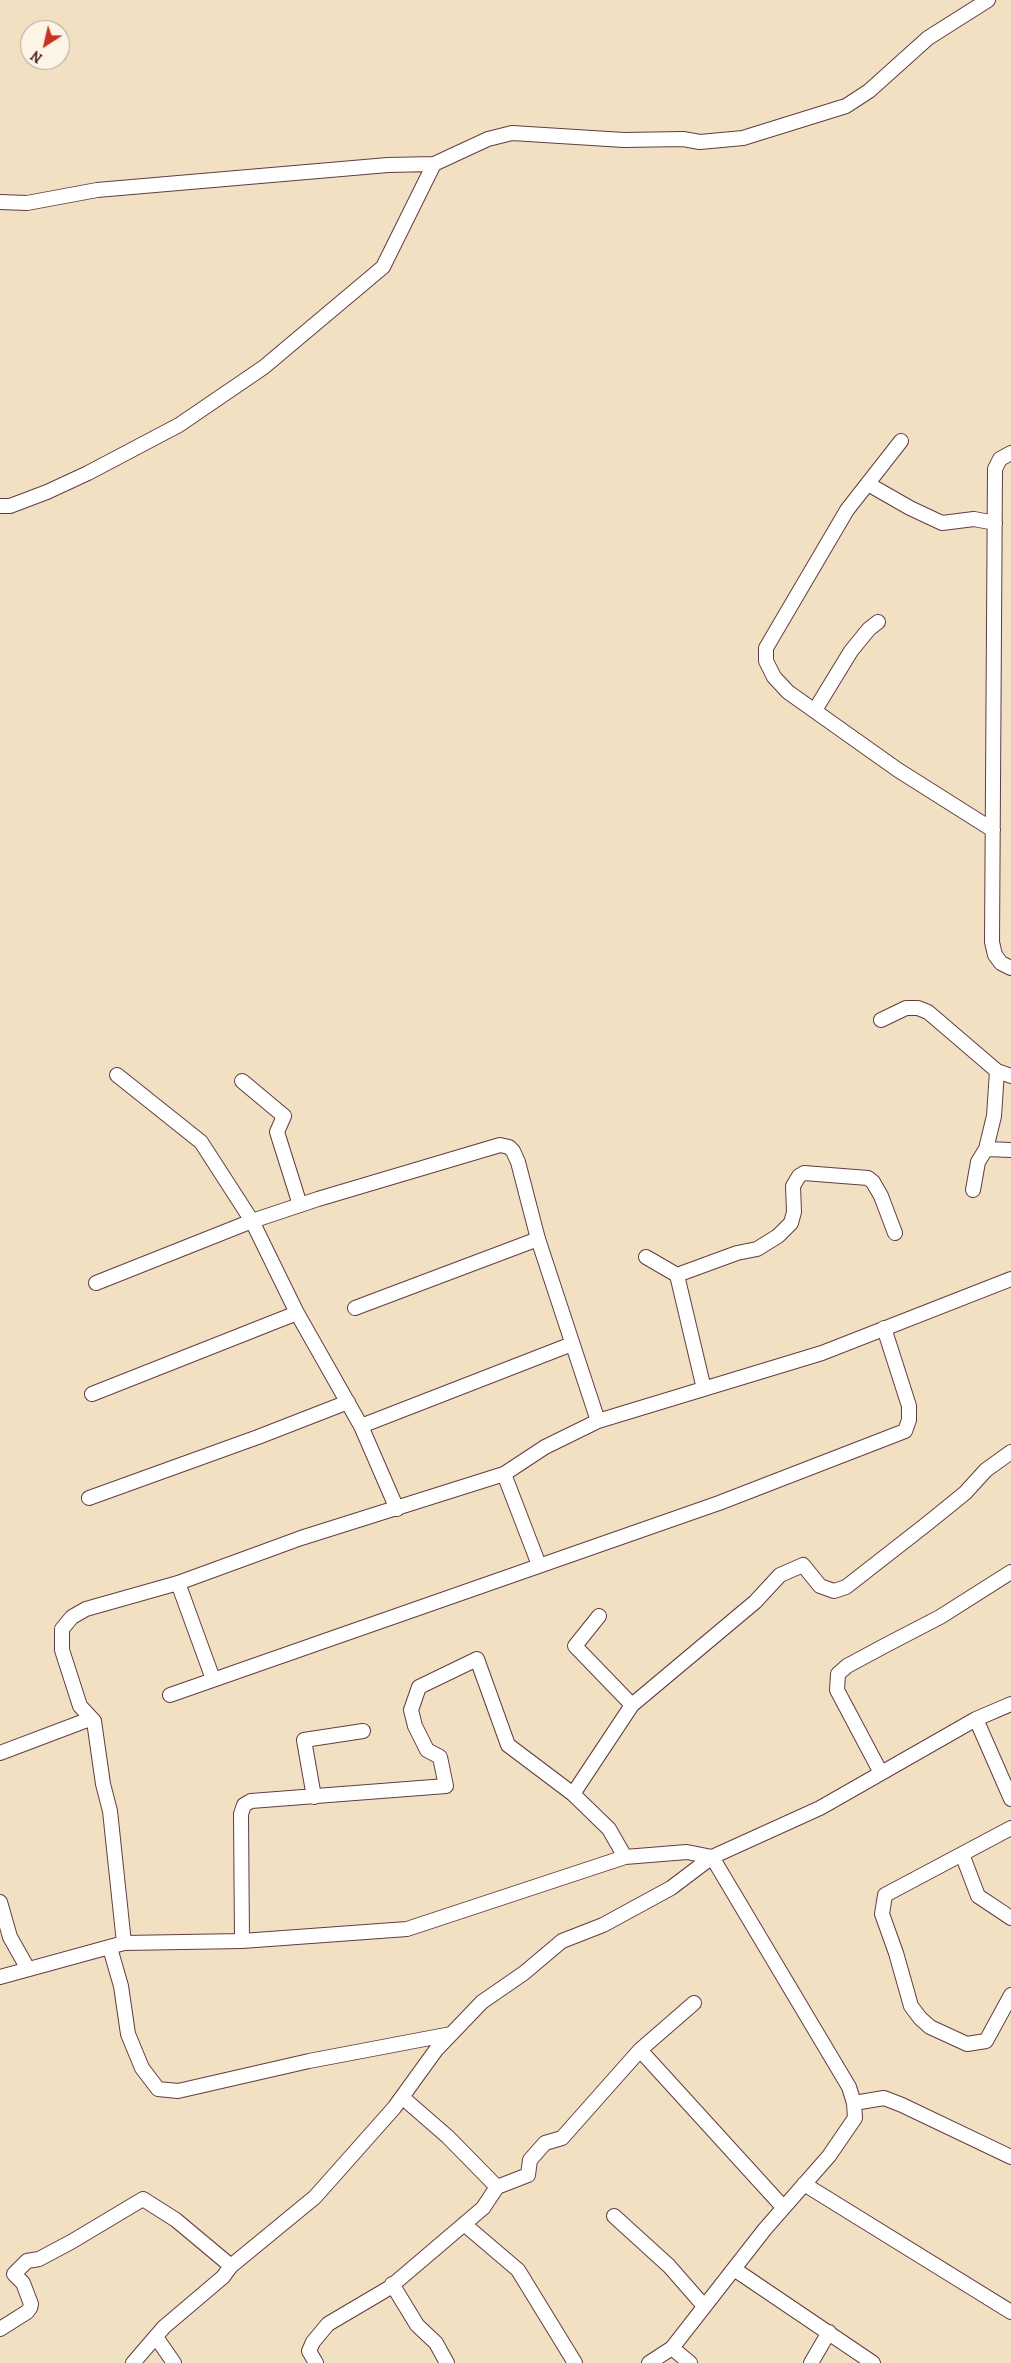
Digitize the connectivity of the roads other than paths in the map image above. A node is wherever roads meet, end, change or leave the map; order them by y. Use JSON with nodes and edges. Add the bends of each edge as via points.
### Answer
{"nodes":[{"id":1,"x":988,"y":0,"type":"edge"},
{"id":2,"x":434,"y":164,"type":"junction"},
{"id":3,"x":0,"y":202,"type":"edge"},
{"id":4,"x":901,"y":441,"type":"dead end"},
{"id":5,"x":1011,"y":453,"type":"edge"},
{"id":6,"x":868,"y":484,"type":"junction"},
{"id":7,"x":0,"y":506,"type":"edge"},
{"id":8,"x":995,"y":523,"type":"junction"},
{"id":9,"x":878,"y":622,"type":"dead end"},
{"id":10,"x":815,"y":710,"type":"junction"},
{"id":11,"x":993,"y":830,"type":"junction"},
{"id":12,"x":1011,"y":968,"type":"edge"},
{"id":13,"x":881,"y":1020,"type":"dead end"},
{"id":14,"x":997,"y":1071,"type":"junction"},
{"id":15,"x":117,"y":1075,"type":"dead end"},
{"id":16,"x":1011,"y":1076,"type":"edge"},
{"id":17,"x":242,"y":1081,"type":"dead end"},
{"id":18,"x":986,"y":1149,"type":"junction"},
{"id":19,"x":1011,"y":1150,"type":"edge"},
{"id":20,"x":973,"y":1190,"type":"dead end"},
{"id":21,"x":300,"y":1205,"type":"junction"},
{"id":22,"x":252,"y":1221,"type":"junction"},
{"id":23,"x":895,"y":1233,"type":"dead end"},
{"id":24,"x":538,"y":1239,"type":"junction"},
{"id":25,"x":646,"y":1257,"type":"dead end"},
{"id":26,"x":678,"y":1275,"type":"junction"},
{"id":27,"x":1011,"y":1279,"type":"edge"},
{"id":28,"x":96,"y":1283,"type":"dead end"},
{"id":29,"x":355,"y":1308,"type":"dead end"},
{"id":30,"x":297,"y":1313,"type":"junction"},
{"id":31,"x":884,"y":1328,"type":"junction"},
{"id":32,"x":572,"y":1344,"type":"junction"},
{"id":33,"x":704,"y":1389,"type":"junction"},
{"id":34,"x":92,"y":1394,"type":"dead end"},
{"id":35,"x":348,"y":1402,"type":"junction"},
{"id":36,"x":598,"y":1421,"type":"junction"},
{"id":37,"x":360,"y":1426,"type":"junction"},
{"id":38,"x":1011,"y":1452,"type":"edge"},
{"id":39,"x":504,"y":1474,"type":"junction"},
{"id":40,"x":89,"y":1498,"type":"dead end"},
{"id":41,"x":397,"y":1509,"type":"junction"},
{"id":42,"x":539,"y":1565,"type":"junction"},
{"id":43,"x":1011,"y":1572,"type":"edge"},
{"id":44,"x":178,"y":1583,"type":"junction"},
{"id":45,"x":599,"y":1616,"type":"dead end"},
{"id":46,"x":213,"y":1679,"type":"junction"},
{"id":47,"x":170,"y":1695,"type":"dead end"},
{"id":48,"x":1011,"y":1704,"type":"edge"},
{"id":49,"x":632,"y":1705,"type":"junction"},
{"id":50,"x":90,"y":1719,"type":"junction"},
{"id":51,"x":976,"y":1719,"type":"junction"},
{"id":52,"x":363,"y":1731,"type":"dead end"},
{"id":53,"x":0,"y":1753,"type":"edge"},
{"id":54,"x":881,"y":1773,"type":"junction"},
{"id":55,"x":573,"y":1794,"type":"junction"},
{"id":56,"x":314,"y":1797,"type":"junction"},
{"id":57,"x":1011,"y":1799,"type":"edge"},
{"id":58,"x":1011,"y":1828,"type":"edge"},
{"id":59,"x":962,"y":1854,"type":"junction"},
{"id":60,"x":625,"y":1857,"type":"junction"},
{"id":61,"x":712,"y":1857,"type":"junction"},
{"id":62,"x":0,"y":1902,"type":"edge"},
{"id":63,"x":1011,"y":1918,"type":"edge"},
{"id":64,"x":242,"y":1941,"type":"junction"},
{"id":65,"x":117,"y":1945,"type":"junction"},
{"id":66,"x":28,"y":1969,"type":"junction"},
{"id":67,"x":0,"y":1976,"type":"edge"},
{"id":68,"x":1011,"y":1995,"type":"edge"},
{"id":69,"x":694,"y":2003,"type":"dead end"},
{"id":70,"x":451,"y":2034,"type":"junction"},
{"id":71,"x":640,"y":2050,"type":"junction"},
{"id":72,"x":402,"y":2097,"type":"junction"},
{"id":73,"x":854,"y":2103,"type":"junction"},
{"id":74,"x":1011,"y":2157,"type":"edge"},
{"id":75,"x":804,"y":2184,"type":"junction"},
{"id":76,"x":497,"y":2187,"type":"junction"},
{"id":77,"x":783,"y":2207,"type":"junction"},
{"id":78,"x":614,"y":2216,"type":"dead end"},
{"id":79,"x":464,"y":2224,"type":"junction"},
{"id":80,"x":231,"y":2266,"type":"junction"},
{"id":81,"x":734,"y":2269,"type":"junction"},
{"id":82,"x":392,"y":2284,"type":"junction"},
{"id":83,"x":704,"y":2306,"type":"junction"},
{"id":84,"x":1011,"y":2312,"type":"edge"},
{"id":85,"x":0,"y":2328,"type":"edge"},
{"id":86,"x":828,"y":2332,"type":"junction"},
{"id":87,"x":156,"y":2337,"type":"junction"},
{"id":88,"x":672,"y":2348,"type":"junction"},
{"id":89,"x":133,"y":2363,"type":"edge"},
{"id":90,"x":174,"y":2363,"type":"edge"},
{"id":91,"x":316,"y":2363,"type":"edge"},
{"id":92,"x":447,"y":2363,"type":"edge"},
{"id":93,"x":575,"y":2363,"type":"edge"},
{"id":94,"x":648,"y":2363,"type":"edge"},
{"id":95,"x":690,"y":2363,"type":"edge"},
{"id":96,"x":811,"y":2363,"type":"edge"},
{"id":97,"x":873,"y":2363,"type":"edge"}],
"edges":[{"from":1,"to":2,"type":"street","via":[[928,38],[869,91],[846,106],[743,138],[700,142],[512,133],[488,139]]},
{"from":2,"to":3,"type":"street","via":[[116,188],[27,203]]},
{"from":2,"to":7,"type":"street","via":[[382,267],[264,367],[179,425],[88,473],[10,506]]},
{"from":4,"to":6,"type":"street"},
{"from":5,"to":8,"type":"street","via":[[1000,459],[995,469]]},
{"from":6,"to":8,"type":"street","via":[[917,512],[942,522],[974,519]]},
{"from":6,"to":10,"type":"street","via":[[847,510],[766,648],[766,661],[774,676],[788,692]]},
{"from":8,"to":11,"type":"street"},
{"from":9,"to":10,"type":"street","via":[[851,650]]},
{"from":10,"to":11,"type":"street","via":[[898,770]]},
{"from":11,"to":12,"type":"street","via":[[992,942],[995,955]]},
{"from":13,"to":14,"type":"street","via":[[906,1008],[928,1012]]},
{"from":14,"to":16,"type":"street"},
{"from":14,"to":18,"type":"street","via":[[994,1116]]},
{"from":15,"to":22,"type":"street","via":[[201,1142]]},
{"from":17,"to":21,"type":"street","via":[[284,1116],[277,1132]]},
{"from":18,"to":19,"type":"street"},
{"from":18,"to":20,"type":"street","via":[[978,1162]]},
{"from":21,"to":22,"type":"street"},
{"from":21,"to":24,"type":"street","via":[[500,1145],[509,1147],[518,1162]]},
{"from":22,"to":28,"type":"street"},
{"from":22,"to":30,"type":"street"},
{"from":23,"to":26,"type":"street","via":[[881,1196],[868,1178],[804,1173],[793,1186],[791,1223],[778,1236],[756,1249]]},
{"from":24,"to":29,"type":"street"},
{"from":24,"to":32,"type":"street"},
{"from":25,"to":26,"type":"street"},
{"from":26,"to":33,"type":"street"},
{"from":27,"to":31,"type":"street"},
{"from":30,"to":34,"type":"street"},
{"from":30,"to":35,"type":"street"},
{"from":31,"to":33,"type":"street","via":[[822,1353]]},
{"from":31,"to":42,"type":"street","via":[[909,1406],[905,1431],[719,1503]]},
{"from":32,"to":36,"type":"street"},
{"from":32,"to":37,"type":"street"},
{"from":33,"to":36,"type":"street"},
{"from":35,"to":37,"type":"street"},
{"from":35,"to":40,"type":"street"},
{"from":36,"to":39,"type":"street","via":[[545,1447]]},
{"from":37,"to":41,"type":"street"},
{"from":38,"to":49,"type":"street","via":[[986,1470],[958,1499],[846,1587],[834,1591],[820,1586],[803,1566],[780,1575],[755,1602]]},
{"from":39,"to":41,"type":"street"},
{"from":39,"to":42,"type":"street"},
{"from":41,"to":44,"type":"street","via":[[301,1538]]},
{"from":42,"to":46,"type":"street"},
{"from":43,"to":54,"type":"street","via":[[940,1617],[870,1653],[838,1674],[837,1690]]},
{"from":44,"to":46,"type":"street"},
{"from":44,"to":50,"type":"street","via":[[86,1609],[72,1617],[62,1629],[62,1650],[80,1706]]},
{"from":45,"to":49,"type":"street","via":[[575,1646]]},
{"from":46,"to":47,"type":"street"},
{"from":48,"to":51,"type":"street"},
{"from":49,"to":55,"type":"street"},
{"from":50,"to":53,"type":"street"},
{"from":50,"to":65,"type":"street","via":[[94,1721],[110,1811]]},
{"from":51,"to":54,"type":"street"},
{"from":51,"to":57,"type":"street"},
{"from":52,"to":56,"type":"street","via":[[304,1740]]},
{"from":54,"to":61,"type":"street","via":[[820,1808]]},
{"from":55,"to":56,"type":"street","via":[[508,1745],[477,1659],[419,1687],[411,1710],[427,1750],[440,1757],[446,1786]]},
{"from":55,"to":60,"type":"street","via":[[609,1829]]},
{"from":56,"to":64,"type":"street","via":[[251,1801],[244,1805],[241,1814]]},
{"from":58,"to":59,"type":"street"},
{"from":59,"to":63,"type":"street","via":[[978,1896]]},
{"from":59,"to":68,"type":"street","via":[[885,1895],[882,1914],[911,2006],[930,2027],[966,2044],[986,2041]]},
{"from":60,"to":61,"type":"street","via":[[687,1852]]},
{"from":60,"to":64,"type":"street","via":[[407,1929]]},
{"from":61,"to":70,"type":"street","via":[[664,1892],[603,1925],[562,1941],[482,2002]]},
{"from":61,"to":73,"type":"street","via":[[848,2087]]},
{"from":62,"to":66,"type":"street","via":[[10,1937]]},
{"from":64,"to":65,"type":"street"},
{"from":65,"to":66,"type":"street"},
{"from":65,"to":70,"type":"street","via":[[128,2034],[142,2068],[158,2089],[178,2091],[318,2059]]},
{"from":66,"to":67,"type":"street"},
{"from":69,"to":71,"type":"street"},
{"from":70,"to":72,"type":"street"},
{"from":71,"to":76,"type":"street","via":[[562,2138],[545,2143],[530,2160],[528,2175]]},
{"from":71,"to":77,"type":"street"},
{"from":72,"to":76,"type":"street","via":[[448,2137]]},
{"from":72,"to":80,"type":"street","via":[[314,2197]]},
{"from":73,"to":74,"type":"street","via":[[884,2098],[902,2104]]},
{"from":73,"to":75,"type":"street","via":[[855,2118],[849,2129]]},
{"from":75,"to":77,"type":"street"},
{"from":75,"to":84,"type":"street"},
{"from":76,"to":79,"type":"street","via":[[483,2208]]},
{"from":77,"to":81,"type":"street"},
{"from":78,"to":83,"type":"street","via":[[669,2266]]},
{"from":79,"to":82,"type":"street"},
{"from":79,"to":93,"type":"street","via":[[518,2270]]},
{"from":80,"to":85,"type":"street","via":[[176,2220],[143,2199],[71,2242],[39,2259],[27,2261],[14,2274],[23,2283],[30,2308]]},
{"from":80,"to":87,"type":"street"},
{"from":81,"to":83,"type":"street"},
{"from":81,"to":86,"type":"street"},
{"from":82,"to":91,"type":"street","via":[[328,2324],[309,2351]]},
{"from":82,"to":92,"type":"street"},
{"from":83,"to":88,"type":"street"},
{"from":86,"to":96,"type":"street"},
{"from":86,"to":97,"type":"street"},
{"from":87,"to":89,"type":"street"},
{"from":87,"to":90,"type":"street"},
{"from":88,"to":94,"type":"street"},
{"from":88,"to":95,"type":"street"}]}
